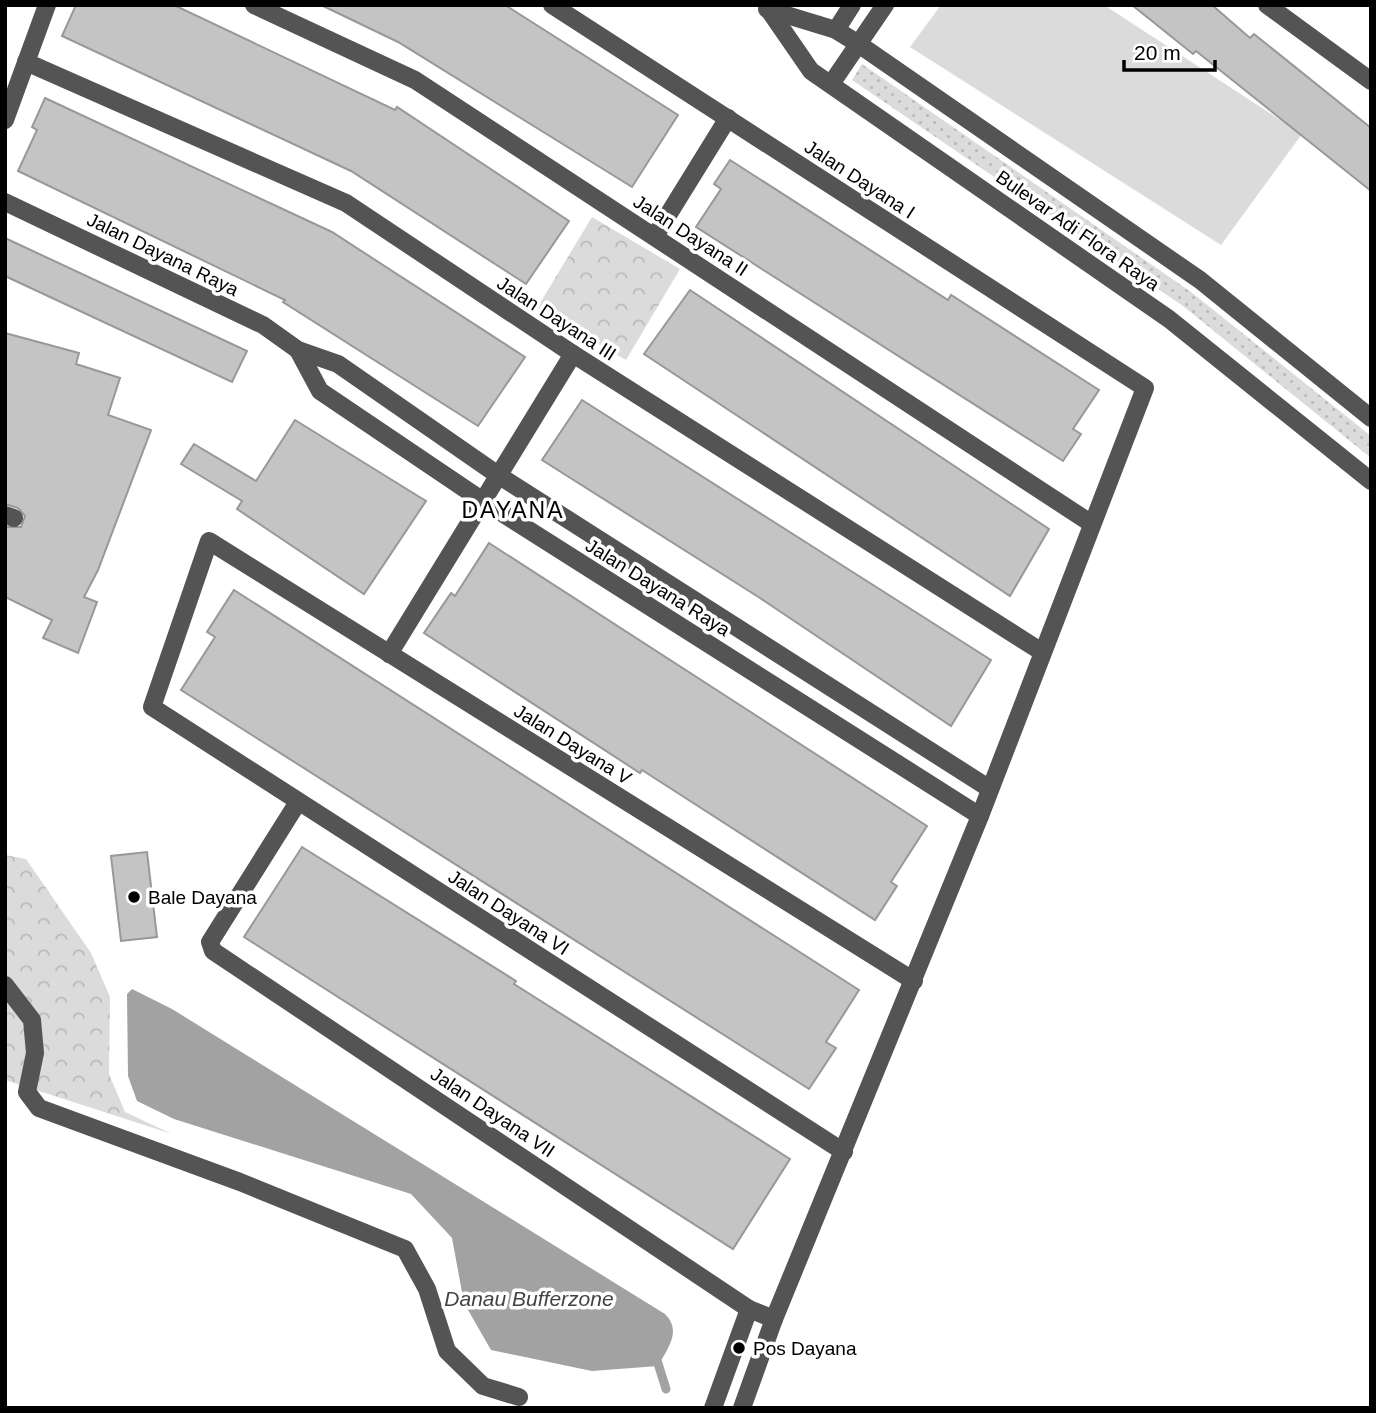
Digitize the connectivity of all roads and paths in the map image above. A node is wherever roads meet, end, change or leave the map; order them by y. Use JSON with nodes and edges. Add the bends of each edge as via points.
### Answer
{"nodes":[{"id":1,"x":47,"y":5,"type":"edge"},
{"id":2,"x":254,"y":5,"type":"edge"},
{"id":3,"x":552,"y":5,"type":"edge"},
{"id":4,"x":852,"y":5,"type":"edge"},
{"id":5,"x":884,"y":5,"type":"edge"},
{"id":6,"x":1267,"y":5,"type":"edge"},
{"id":7,"x":765,"y":8,"type":"edge"},
{"id":8,"x":836,"y":30,"type":"junction"},
{"id":9,"x":858,"y":43,"type":"junction"},
{"id":10,"x":26,"y":62,"type":"junction"},
{"id":11,"x":1371,"y":81,"type":"edge"},
{"id":12,"x":831,"y":83,"type":"junction"},
{"id":13,"x":728,"y":118,"type":"junction"},
{"id":14,"x":5,"y":120,"type":"edge"},
{"id":15,"x":5,"y":202,"type":"edge"},
{"id":16,"x":655,"y":236,"type":"junction"},
{"id":17,"x":298,"y":350,"type":"junction"},
{"id":18,"x":573,"y":355,"type":"junction"},
{"id":19,"x":1371,"y":418,"type":"edge"},
{"id":20,"x":498,"y":475,"type":"junction"},
{"id":21,"x":1371,"y":481,"type":"edge"},
{"id":22,"x":483,"y":501,"type":"junction"},
{"id":23,"x":1092,"y":524,"type":"junction"},
{"id":24,"x":1042,"y":652,"type":"junction"},
{"id":25,"x":388,"y":653,"type":"junction"},
{"id":26,"x":152,"y":707,"type":"joint"},
{"id":27,"x":990,"y":789,"type":"junction"},
{"id":28,"x":298,"y":802,"type":"junction"},
{"id":29,"x":980,"y":816,"type":"junction"},
{"id":30,"x":914,"y":981,"type":"junction"},
{"id":31,"x":5,"y":985,"type":"edge"},
{"id":32,"x":844,"y":1152,"type":"junction"},
{"id":33,"x":749,"y":1308,"type":"junction"},
{"id":34,"x":774,"y":1319,"type":"junction"},
{"id":35,"x":519,"y":1397,"type":"dead end"},
{"id":36,"x":713,"y":1408,"type":"edge"},
{"id":37,"x":742,"y":1408,"type":"edge"}],
"edges":[{"from":1,"to":10,"type":"street"},
{"from":2,"to":16,"type":"street","name":"Jalan Dayana II","via":[[415,80]]},
{"from":3,"to":13,"type":"street","name":"Jalan Dayana I"},
{"from":4,"to":8,"type":"street"},
{"from":5,"to":9,"type":"street"},
{"from":6,"to":11,"type":"street"},
{"from":7,"to":8,"type":"street","name":"Bulevar Adi Flora Raya"},
{"from":7,"to":12,"type":"street","name":"Bulevar Adi Flora Raya","via":[[811,71]]},
{"from":8,"to":9,"type":"street","name":"Bulevar Adi Flora Raya"},
{"from":9,"to":12,"type":"street"},
{"from":9,"to":19,"type":"street","name":"Bulevar Adi Flora Raya","via":[[1200,281]]},
{"from":10,"to":14,"type":"street"},
{"from":10,"to":18,"type":"street","name":"Jalan Dayana III","via":[[346,203]]},
{"from":12,"to":21,"type":"street","name":"Bulevar Adi Flora Raya","via":[[1169,319]]},
{"from":13,"to":16,"type":"street"},
{"from":13,"to":23,"type":"street","name":"Jalan Dayana I","via":[[1144,388]]},
{"from":15,"to":17,"type":"street","name":"Jalan Dayana Raya","via":[[262,325]]},
{"from":16,"to":23,"type":"street","name":"Jalan Dayana II"},
{"from":17,"to":20,"type":"street","name":"Jalan Dayana Raya","via":[[338,364]]},
{"from":17,"to":22,"type":"street","name":"Jalan Dayana Raya","via":[[320,391]]},
{"from":18,"to":20,"type":"street"},
{"from":18,"to":24,"type":"street","name":"Jalan Dayana III"},
{"from":20,"to":22,"type":"street"},
{"from":20,"to":27,"type":"street","name":"Jalan Dayana Raya"},
{"from":22,"to":25,"type":"street"},
{"from":22,"to":29,"type":"street","name":"Jalan Dayana Raya"},
{"from":23,"to":24,"type":"street"},
{"from":24,"to":27,"type":"street"},
{"from":25,"to":26,"type":"street","name":"Jalan Dayana V","via":[[209,541]]},
{"from":25,"to":30,"type":"street","name":"Jalan Dayana V"},
{"from":26,"to":28,"type":"street","name":"Jalan Dayana VI"},
{"from":27,"to":29,"type":"street"},
{"from":28,"to":32,"type":"street","name":"Jalan Dayana VI"},
{"from":28,"to":33,"type":"street","name":"Jalan Dayana VII","via":[[210,942],[213,951]]},
{"from":29,"to":30,"type":"street"},
{"from":30,"to":32,"type":"street"},
{"from":31,"to":35,"type":"street","via":[[32,1020],[36,1053],[27,1092],[39,1108],[405,1249],[427,1289],[447,1351],[482,1386]]},
{"from":32,"to":34,"type":"street"},
{"from":33,"to":34,"type":"street","name":"Jalan Dayana VII"},
{"from":33,"to":36,"type":"street"},
{"from":34,"to":37,"type":"street"}]}
